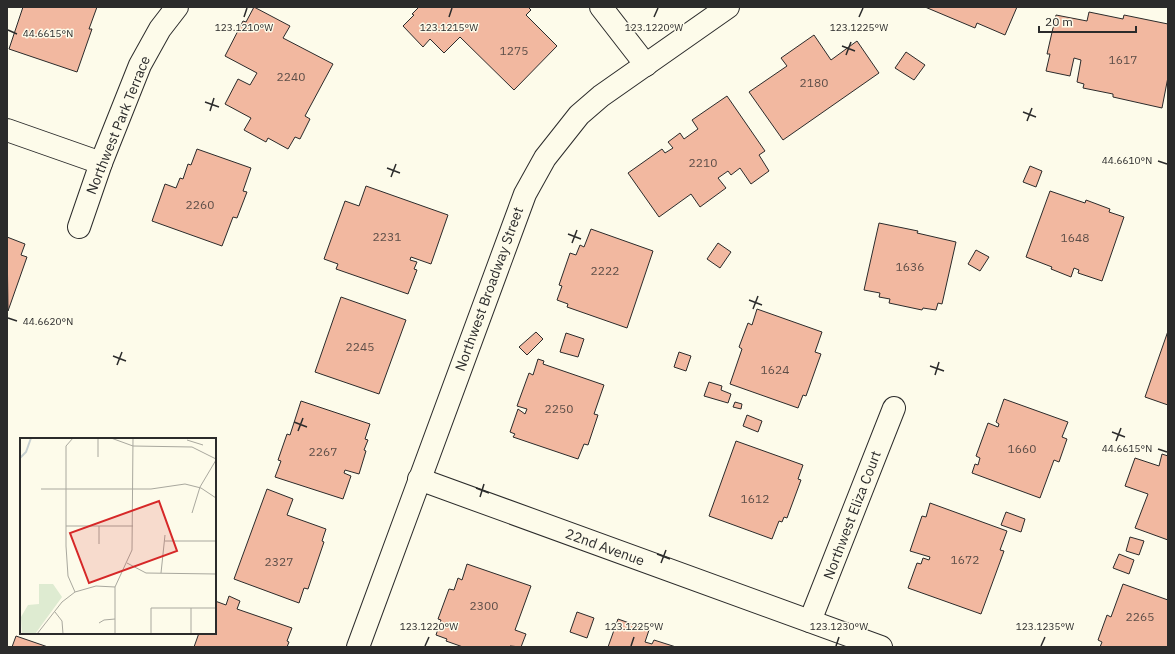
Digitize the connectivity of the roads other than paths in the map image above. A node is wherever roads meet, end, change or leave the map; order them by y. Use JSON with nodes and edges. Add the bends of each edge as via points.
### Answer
{"nodes":[{"id":1,"x":177,"y":7,"type":"edge"},
{"id":2,"x":601,"y":7,"type":"edge"},
{"id":3,"x":728,"y":7,"type":"edge"},
{"id":4,"x":646,"y":65,"type":"junction"},
{"id":5,"x":7,"y":130,"type":"edge"},
{"id":6,"x":101,"y":163,"type":"junction"},
{"id":7,"x":79,"y":228,"type":"dead end"},
{"id":8,"x":894,"y":408,"type":"dead end"},
{"id":9,"x":419,"y":479,"type":"junction"},
{"id":10,"x":810,"y":621,"type":"junction"},
{"id":11,"x":358,"y":647,"type":"edge"},
{"id":12,"x":881,"y":647,"type":"edge"}],
"edges":[{"from":1,"to":6,"type":"street","name":"Northwest Park Terrace","via":[[140,65]]},
{"from":2,"to":4,"type":"street"},
{"from":3,"to":4,"type":"street","name":"Northwest Broadway Street"},
{"from":4,"to":9,"type":"street","name":"Northwest Broadway Street","via":[[601,96],[579,115],[545,158],[525,194]]},
{"from":5,"to":6,"type":"street"},
{"from":6,"to":7,"type":"street","name":"Northwest Park Terrace"},
{"from":8,"to":10,"type":"street","name":"Northwest Eliza Court"},
{"from":9,"to":10,"type":"street","name":"22nd Avenue"},
{"from":9,"to":11,"type":"street","name":"Northwest Broadway Street"},
{"from":10,"to":12,"type":"street","name":"22nd Avenue"}]}
